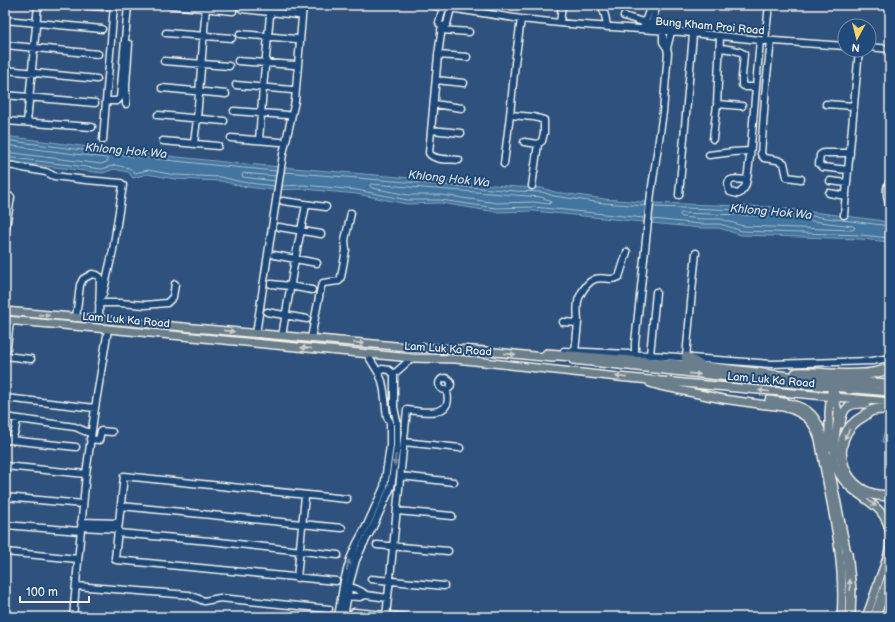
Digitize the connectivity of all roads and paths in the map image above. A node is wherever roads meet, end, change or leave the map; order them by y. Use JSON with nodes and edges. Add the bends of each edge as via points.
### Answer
{"nodes":[{"id":1,"x":38,"y":5,"type":"edge"},
{"id":2,"x":80,"y":5,"type":"edge"},
{"id":3,"x":114,"y":5,"type":"edge"},
{"id":4,"x":128,"y":5,"type":"edge"},
{"id":5,"x":132,"y":5,"type":"edge"},
{"id":6,"x":170,"y":5,"type":"edge"},
{"id":7,"x":271,"y":5,"type":"edge"},
{"id":8,"x":303,"y":5,"type":"edge"},
{"id":9,"x":433,"y":5,"type":"edge"},
{"id":10,"x":562,"y":5,"type":"edge"},
{"id":11,"x":601,"y":5,"type":"edge"},
{"id":12,"x":651,"y":5,"type":"edge"},
{"id":13,"x":657,"y":5,"type":"edge"},
{"id":14,"x":769,"y":5,"type":"edge"},
{"id":15,"x":104,"y":7,"type":"dead end"},
{"id":16,"x":205,"y":7,"type":"edge"},
{"id":17,"x":443,"y":7,"type":"junction"},
{"id":18,"x":450,"y":8,"type":"junction"},
{"id":19,"x":242,"y":9,"type":"dead end"},
{"id":20,"x":233,"y":11,"type":"dead end"},
{"id":21,"x":271,"y":12,"type":"junction"},
{"id":22,"x":298,"y":15,"type":"dead end"},
{"id":23,"x":521,"y":19,"type":"junction"},
{"id":24,"x":5,"y":20,"type":"edge"},
{"id":25,"x":645,"y":22,"type":"junction"},
{"id":26,"x":560,"y":23,"type":"junction"},
{"id":27,"x":36,"y":24,"type":"junction"},
{"id":28,"x":668,"y":26,"type":"dead end"},
{"id":29,"x":607,"y":27,"type":"junction"},
{"id":30,"x":650,"y":27,"type":"junction"},
{"id":31,"x":624,"y":28,"type":"junction"},
{"id":32,"x":441,"y":29,"type":"junction"},
{"id":33,"x":102,"y":30,"type":"dead end"},
{"id":34,"x":641,"y":30,"type":"junction"},
{"id":35,"x":663,"y":31,"type":"junction"},
{"id":36,"x":469,"y":32,"type":"dead end"},
{"id":37,"x":671,"y":32,"type":"junction"},
{"id":38,"x":166,"y":33,"type":"dead end"},
{"id":39,"x":240,"y":34,"type":"dead end"},
{"id":40,"x":693,"y":34,"type":"junction"},
{"id":41,"x":203,"y":36,"type":"junction"},
{"id":42,"x":268,"y":36,"type":"junction"},
{"id":43,"x":720,"y":37,"type":"junction"},
{"id":44,"x":232,"y":38,"type":"dead end"},
{"id":45,"x":296,"y":39,"type":"dead end"},
{"id":46,"x":766,"y":41,"type":"junction"},
{"id":47,"x":5,"y":45,"type":"edge"},
{"id":48,"x":837,"y":45,"type":"edge"},
{"id":49,"x":34,"y":48,"type":"junction"},
{"id":50,"x":667,"y":48,"type":"junction"},
{"id":51,"x":720,"y":48,"type":"junction"},
{"id":52,"x":877,"y":48,"type":"edge"},
{"id":53,"x":890,"y":49,"type":"edge"},
{"id":54,"x":98,"y":54,"type":"dead end"},
{"id":55,"x":438,"y":55,"type":"junction"},
{"id":56,"x":467,"y":57,"type":"dead end"},
{"id":57,"x":858,"y":58,"type":"edge"},
{"id":58,"x":164,"y":61,"type":"dead end"},
{"id":59,"x":238,"y":61,"type":"dead end"},
{"id":60,"x":266,"y":62,"type":"junction"},
{"id":61,"x":201,"y":64,"type":"junction"},
{"id":62,"x":294,"y":65,"type":"dead end"},
{"id":63,"x":229,"y":66,"type":"dead end"},
{"id":64,"x":5,"y":70,"type":"edge"},
{"id":65,"x":32,"y":72,"type":"junction"},
{"id":66,"x":97,"y":79,"type":"dead end"},
{"id":67,"x":436,"y":80,"type":"junction"},
{"id":68,"x":464,"y":83,"type":"dead end"},
{"id":69,"x":236,"y":85,"type":"dead end"},
{"id":70,"x":756,"y":87,"type":"junction"},
{"id":71,"x":162,"y":88,"type":"dead end"},
{"id":72,"x":263,"y":88,"type":"junction"},
{"id":73,"x":292,"y":90,"type":"dead end"},
{"id":74,"x":199,"y":91,"type":"junction"},
{"id":75,"x":226,"y":94,"type":"dead end"},
{"id":76,"x":5,"y":95,"type":"edge"},
{"id":77,"x":29,"y":97,"type":"junction"},
{"id":78,"x":106,"y":101,"type":"junction"},
{"id":79,"x":95,"y":103,"type":"dead end"},
{"id":80,"x":126,"y":104,"type":"dead end"},
{"id":81,"x":434,"y":104,"type":"junction"},
{"id":82,"x":717,"y":104,"type":"junction"},
{"id":83,"x":826,"y":104,"type":"dead end"},
{"id":84,"x":742,"y":106,"type":"dead end"},
{"id":85,"x":854,"y":106,"type":"junction"},
{"id":86,"x":462,"y":108,"type":"dead end"},
{"id":87,"x":234,"y":111,"type":"dead end"},
{"id":88,"x":261,"y":113,"type":"junction"},
{"id":89,"x":158,"y":115,"type":"dead end"},
{"id":90,"x":287,"y":115,"type":"dead end"},
{"id":91,"x":510,"y":115,"type":"junction"},
{"id":92,"x":197,"y":119,"type":"junction"},
{"id":93,"x":224,"y":120,"type":"dead end"},
{"id":94,"x":5,"y":121,"type":"edge"},
{"id":95,"x":27,"y":122,"type":"junction"},
{"id":96,"x":92,"y":127,"type":"dead end"},
{"id":97,"x":431,"y":130,"type":"junction"},
{"id":98,"x":460,"y":133,"type":"dead end"},
{"id":99,"x":231,"y":138,"type":"dead end"},
{"id":100,"x":713,"y":139,"type":"dead end"},
{"id":101,"x":103,"y":140,"type":"dead end"},
{"id":102,"x":162,"y":140,"type":"dead end"},
{"id":103,"x":259,"y":140,"type":"junction"},
{"id":104,"x":280,"y":142,"type":"dead end"},
{"id":105,"x":524,"y":142,"type":"dead end"},
{"id":106,"x":194,"y":144,"type":"junction"},
{"id":107,"x":538,"y":144,"type":"junction"},
{"id":108,"x":218,"y":146,"type":"dead end"},
{"id":109,"x":750,"y":151,"type":"junction"},
{"id":110,"x":850,"y":153,"type":"junction"},
{"id":111,"x":709,"y":155,"type":"dead end"},
{"id":112,"x":458,"y":160,"type":"dead end"},
{"id":113,"x":504,"y":164,"type":"dead end"},
{"id":114,"x":5,"y":165,"type":"edge"},
{"id":115,"x":848,"y":170,"type":"junction"},
{"id":116,"x":801,"y":179,"type":"dead end"},
{"id":117,"x":747,"y":180,"type":"dead end"},
{"id":118,"x":830,"y":180,"type":"dead end"},
{"id":119,"x":890,"y":181,"type":"edge"},
{"id":120,"x":847,"y":183,"type":"junction"},
{"id":121,"x":532,"y":186,"type":"dead end"},
{"id":122,"x":829,"y":193,"type":"dead end"},
{"id":123,"x":679,"y":195,"type":"dead end"},
{"id":124,"x":846,"y":196,"type":"junction"},
{"id":125,"x":11,"y":197,"type":"dead end"},
{"id":126,"x":280,"y":200,"type":"junction"},
{"id":127,"x":306,"y":204,"type":"junction"},
{"id":128,"x":326,"y":207,"type":"dead end"},
{"id":129,"x":890,"y":209,"type":"edge"},
{"id":130,"x":351,"y":213,"type":"dead end"},
{"id":131,"x":844,"y":215,"type":"dead end"},
{"id":132,"x":279,"y":227,"type":"dead end"},
{"id":133,"x":301,"y":230,"type":"junction"},
{"id":134,"x":5,"y":233,"type":"edge"},
{"id":135,"x":321,"y":234,"type":"dead end"},
{"id":136,"x":627,"y":252,"type":"dead end"},
{"id":137,"x":696,"y":253,"type":"dead end"},
{"id":138,"x":274,"y":255,"type":"dead end"},
{"id":139,"x":295,"y":259,"type":"junction"},
{"id":140,"x":317,"y":263,"type":"dead end"},
{"id":141,"x":175,"y":284,"type":"dead end"},
{"id":142,"x":271,"y":284,"type":"dead end"},
{"id":143,"x":290,"y":286,"type":"junction"},
{"id":144,"x":312,"y":290,"type":"dead end"},
{"id":145,"x":656,"y":292,"type":"dead end"},
{"id":146,"x":99,"y":301,"type":"junction"},
{"id":147,"x":5,"y":312,"type":"edge"},
{"id":148,"x":267,"y":312,"type":"dead end"},
{"id":149,"x":285,"y":315,"type":"junction"},
{"id":150,"x":76,"y":318,"type":"junction"},
{"id":151,"x":307,"y":319,"type":"dead end"},
{"id":152,"x":7,"y":320,"type":"edge"},
{"id":153,"x":99,"y":320,"type":"junction"},
{"id":154,"x":563,"y":322,"type":"dead end"},
{"id":155,"x":578,"y":323,"type":"junction"},
{"id":156,"x":108,"y":329,"type":"junction"},
{"id":157,"x":256,"y":334,"type":"junction"},
{"id":158,"x":282,"y":336,"type":"junction"},
{"id":159,"x":311,"y":338,"type":"junction"},
{"id":160,"x":575,"y":352,"type":"junction"},
{"id":161,"x":367,"y":354,"type":"junction"},
{"id":162,"x":547,"y":354,"type":"junction"},
{"id":163,"x":635,"y":354,"type":"junction"},
{"id":164,"x":650,"y":355,"type":"junction"},
{"id":165,"x":5,"y":356,"type":"edge"},
{"id":166,"x":534,"y":356,"type":"junction"},
{"id":167,"x":686,"y":357,"type":"junction"},
{"id":168,"x":412,"y":358,"type":"junction"},
{"id":169,"x":890,"y":358,"type":"edge"},
{"id":170,"x":31,"y":359,"type":"dead end"},
{"id":171,"x":704,"y":367,"type":"junction"},
{"id":172,"x":890,"y":369,"type":"edge"},
{"id":173,"x":378,"y":372,"type":"junction"},
{"id":174,"x":394,"y":374,"type":"junction"},
{"id":175,"x":769,"y":374,"type":"junction"},
{"id":176,"x":634,"y":378,"type":"junction"},
{"id":177,"x":784,"y":383,"type":"junction"},
{"id":178,"x":890,"y":384,"type":"edge"},
{"id":179,"x":660,"y":386,"type":"junction"},
{"id":180,"x":834,"y":388,"type":"junction"},
{"id":181,"x":890,"y":388,"type":"edge"},
{"id":182,"x":849,"y":389,"type":"junction"},
{"id":183,"x":447,"y":390,"type":"dead end"},
{"id":184,"x":384,"y":391,"type":"junction"},
{"id":185,"x":393,"y":391,"type":"junction"},
{"id":186,"x":890,"y":392,"type":"edge"},
{"id":187,"x":783,"y":393,"type":"junction"},
{"id":188,"x":833,"y":397,"type":"junction"},
{"id":189,"x":5,"y":398,"type":"edge"},
{"id":190,"x":890,"y":402,"type":"edge"},
{"id":191,"x":890,"y":407,"type":"edge"},
{"id":192,"x":95,"y":408,"type":"junction"},
{"id":193,"x":890,"y":413,"type":"edge"},
{"id":194,"x":395,"y":414,"type":"junction"},
{"id":195,"x":866,"y":415,"type":"junction"},
{"id":196,"x":5,"y":417,"type":"edge"},
{"id":197,"x":387,"y":417,"type":"junction"},
{"id":198,"x":17,"y":419,"type":"junction"},
{"id":199,"x":828,"y":422,"type":"junction"},
{"id":200,"x":837,"y":422,"type":"junction"},
{"id":201,"x":112,"y":432,"type":"dead end"},
{"id":202,"x":91,"y":436,"type":"junction"},
{"id":203,"x":836,"y":438,"type":"junction"},
{"id":204,"x":8,"y":440,"type":"edge"},
{"id":205,"x":404,"y":442,"type":"junction"},
{"id":206,"x":76,"y":446,"type":"dead end"},
{"id":207,"x":460,"y":448,"type":"dead end"},
{"id":208,"x":5,"y":466,"type":"edge"},
{"id":209,"x":86,"y":474,"type":"junction"},
{"id":210,"x":401,"y":476,"type":"junction"},
{"id":211,"x":454,"y":482,"type":"dead end"},
{"id":212,"x":833,"y":484,"type":"junction"},
{"id":213,"x":890,"y":494,"type":"edge"},
{"id":214,"x":305,"y":496,"type":"junction"},
{"id":215,"x":5,"y":497,"type":"edge"},
{"id":216,"x":346,"y":499,"type":"dead end"},
{"id":217,"x":83,"y":504,"type":"junction"},
{"id":218,"x":121,"y":506,"type":"junction"},
{"id":219,"x":397,"y":511,"type":"junction"},
{"id":220,"x":375,"y":516,"type":"junction"},
{"id":221,"x":452,"y":516,"type":"dead end"},
{"id":222,"x":302,"y":524,"type":"junction"},
{"id":223,"x":5,"y":525,"type":"edge"},
{"id":224,"x":81,"y":526,"type":"junction"},
{"id":225,"x":342,"y":528,"type":"dead end"},
{"id":226,"x":118,"y":529,"type":"junction"},
{"id":227,"x":377,"y":545,"type":"dead end"},
{"id":228,"x":393,"y":546,"type":"junction"},
{"id":229,"x":300,"y":551,"type":"junction"},
{"id":230,"x":448,"y":551,"type":"dead end"},
{"id":231,"x":5,"y":552,"type":"edge"},
{"id":232,"x":847,"y":553,"type":"junction"},
{"id":233,"x":338,"y":555,"type":"dead end"},
{"id":234,"x":78,"y":559,"type":"junction"},
{"id":235,"x":841,"y":573,"type":"junction"},
{"id":236,"x":890,"y":576,"type":"edge"},
{"id":237,"x":297,"y":578,"type":"junction"},
{"id":238,"x":371,"y":579,"type":"dead end"},
{"id":239,"x":390,"y":580,"type":"junction"},
{"id":240,"x":336,"y":581,"type":"dead end"},
{"id":241,"x":76,"y":586,"type":"junction"},
{"id":242,"x":444,"y":586,"type":"dead end"},
{"id":243,"x":343,"y":587,"type":"junction"},
{"id":244,"x":350,"y":587,"type":"junction"},
{"id":245,"x":366,"y":595,"type":"junction"},
{"id":246,"x":345,"y":596,"type":"junction"},
{"id":247,"x":388,"y":598,"type":"junction"},
{"id":248,"x":330,"y":609,"type":"dead end"},
{"id":249,"x":354,"y":612,"type":"dead end"},
{"id":250,"x":386,"y":616,"type":"edge"},
{"id":251,"x":73,"y":617,"type":"edge"},
{"id":252,"x":338,"y":617,"type":"edge"},
{"id":253,"x":344,"y":617,"type":"edge"},
{"id":254,"x":406,"y":617,"type":"edge"},
{"id":255,"x":841,"y":617,"type":"edge"},
{"id":256,"x":850,"y":617,"type":"edge"},
{"id":257,"x":866,"y":617,"type":"edge"},
{"id":258,"x":875,"y":617,"type":"edge"}],
"edges":[{"from":1,"to":27,"type":"street"},
{"from":2,"to":15,"type":"street"},
{"from":3,"to":78,"type":"street"},
{"from":4,"to":78,"type":"street","via":[[120,98],[117,101]]},
{"from":5,"to":80,"type":"street"},
{"from":6,"to":16,"type":"street"},
{"from":7,"to":21,"type":"street"},
{"from":8,"to":126,"type":"street","via":[[295,101],[283,154]]},
{"from":9,"to":17,"type":"street","name":"Bung Kham Proi Road"},
{"from":10,"to":26,"type":"street"},
{"from":11,"to":29,"type":"street"},
{"from":12,"to":25,"type":"street"},
{"from":13,"to":30,"type":"street"},
{"from":14,"to":46,"type":"street"},
{"from":16,"to":20,"type":"street"},
{"from":16,"to":41,"type":"street"},
{"from":17,"to":18,"type":"street","name":"Bung Kham Proi Road"},
{"from":17,"to":32,"type":"street","via":[[439,23]]},
{"from":18,"to":23,"type":"street","name":"Bung Kham Proi Road"},
{"from":18,"to":32,"type":"street","via":[[446,24]]},
{"from":19,"to":21,"type":"street"},
{"from":21,"to":22,"type":"street"},
{"from":21,"to":42,"type":"street"},
{"from":23,"to":26,"type":"street","name":"Bung Kham Proi Road"},
{"from":23,"to":91,"type":"street"},
{"from":24,"to":27,"type":"street"},
{"from":25,"to":30,"type":"street"},
{"from":25,"to":31,"type":"street","via":[[626,16]]},
{"from":25,"to":34,"type":"street"},
{"from":26,"to":29,"type":"street","name":"Bung Kham Proi Road"},
{"from":27,"to":33,"type":"street"},
{"from":27,"to":49,"type":"street"},
{"from":28,"to":30,"type":"street"},
{"from":29,"to":31,"type":"street","name":"Bung Kham Proi Road"},
{"from":30,"to":34,"type":"street","name":"Bung Kham Proi Road"},
{"from":30,"to":35,"type":"street","name":"Bung Kham Proi Road"},
{"from":31,"to":34,"type":"street","name":"Bung Kham Proi Road"},
{"from":32,"to":36,"type":"street"},
{"from":32,"to":55,"type":"street"},
{"from":35,"to":37,"type":"street","name":"Bung Kham Proi Road"},
{"from":35,"to":50,"type":"street","via":[[663,42]]},
{"from":37,"to":40,"type":"street","name":"Bung Kham Proi Road"},
{"from":37,"to":50,"type":"street"},
{"from":38,"to":41,"type":"street"},
{"from":39,"to":42,"type":"street"},
{"from":40,"to":43,"type":"street","name":"Bung Kham Proi Road"},
{"from":40,"to":123,"type":"street"},
{"from":41,"to":44,"type":"street"},
{"from":41,"to":61,"type":"street"},
{"from":42,"to":45,"type":"street"},
{"from":42,"to":60,"type":"street"},
{"from":43,"to":46,"type":"street","name":"Bung Kham Proi Road"},
{"from":43,"to":51,"type":"street"},
{"from":46,"to":48,"type":"street","name":"Bung Kham Proi Road"},
{"from":46,"to":70,"type":"street"},
{"from":46,"to":116,"type":"street","via":[[761,154],[763,158],[784,163],[787,177]]},
{"from":47,"to":49,"type":"street"},
{"from":49,"to":54,"type":"street"},
{"from":49,"to":65,"type":"street"},
{"from":50,"to":163,"type":"street","via":[[663,112],[650,197]]},
{"from":51,"to":70,"type":"street","via":[[737,50],[744,54],[742,86]]},
{"from":51,"to":82,"type":"street"},
{"from":52,"to":53,"type":"street"},
{"from":55,"to":56,"type":"street"},
{"from":55,"to":67,"type":"street"},
{"from":57,"to":85,"type":"street"},
{"from":58,"to":61,"type":"street"},
{"from":59,"to":60,"type":"street"},
{"from":60,"to":62,"type":"street"},
{"from":60,"to":72,"type":"street"},
{"from":61,"to":63,"type":"street"},
{"from":61,"to":74,"type":"street"},
{"from":64,"to":65,"type":"street"},
{"from":65,"to":66,"type":"street"},
{"from":65,"to":77,"type":"street"},
{"from":67,"to":68,"type":"street"},
{"from":67,"to":81,"type":"street"},
{"from":69,"to":72,"type":"street"},
{"from":70,"to":109,"type":"street"},
{"from":71,"to":74,"type":"street"},
{"from":72,"to":73,"type":"street"},
{"from":72,"to":88,"type":"street"},
{"from":74,"to":75,"type":"street"},
{"from":74,"to":92,"type":"street"},
{"from":76,"to":77,"type":"street"},
{"from":77,"to":79,"type":"street"},
{"from":77,"to":95,"type":"street"},
{"from":78,"to":101,"type":"street"},
{"from":81,"to":86,"type":"street"},
{"from":81,"to":97,"type":"street"},
{"from":82,"to":84,"type":"street"},
{"from":82,"to":100,"type":"street"},
{"from":83,"to":85,"type":"street"},
{"from":85,"to":110,"type":"street"},
{"from":87,"to":88,"type":"street"},
{"from":88,"to":90,"type":"street"},
{"from":88,"to":103,"type":"street"},
{"from":89,"to":92,"type":"street"},
{"from":91,"to":107,"type":"street","via":[[544,120],[542,142]]},
{"from":91,"to":113,"type":"street"},
{"from":92,"to":93,"type":"street"},
{"from":92,"to":106,"type":"street"},
{"from":94,"to":95,"type":"street"},
{"from":95,"to":96,"type":"street"},
{"from":97,"to":98,"type":"street"},
{"from":97,"to":112,"type":"street","via":[[430,156]]},
{"from":99,"to":103,"type":"street"},
{"from":102,"to":106,"type":"street"},
{"from":103,"to":104,"type":"street"},
{"from":105,"to":107,"type":"street"},
{"from":106,"to":108,"type":"street"},
{"from":107,"to":121,"type":"street"},
{"from":109,"to":111,"type":"street"},
{"from":109,"to":117,"type":"street"},
{"from":110,"to":115,"type":"street"},
{"from":110,"to":115,"type":"street","via":[[820,155],[819,164],[822,167]]},
{"from":114,"to":146,"type":"street","via":[[46,172],[54,176],[123,185],[113,250],[103,294]]},
{"from":115,"to":120,"type":"street"},
{"from":118,"to":120,"type":"street"},
{"from":119,"to":129,"type":"street","via":[[887,192]]},
{"from":120,"to":124,"type":"street"},
{"from":122,"to":124,"type":"street"},
{"from":124,"to":131,"type":"street"},
{"from":125,"to":134,"type":"street"},
{"from":126,"to":127,"type":"street"},
{"from":126,"to":157,"type":"street"},
{"from":127,"to":128,"type":"street"},
{"from":127,"to":133,"type":"street"},
{"from":130,"to":159,"type":"street","via":[[341,277],[339,281],[323,282]]},
{"from":132,"to":133,"type":"street"},
{"from":133,"to":135,"type":"street"},
{"from":133,"to":139,"type":"street"},
{"from":136,"to":155,"type":"street","via":[[619,277],[612,280],[596,279],[588,283],[578,299]]},
{"from":137,"to":167,"type":"street"},
{"from":138,"to":139,"type":"street"},
{"from":139,"to":140,"type":"street"},
{"from":139,"to":143,"type":"street"},
{"from":141,"to":146,"type":"street","via":[[173,297],[167,304]]},
{"from":142,"to":143,"type":"street"},
{"from":143,"to":144,"type":"street"},
{"from":143,"to":149,"type":"street"},
{"from":145,"to":164,"type":"street"},
{"from":146,"to":150,"type":"street","via":[[100,277],[92,274],[83,279],[80,285]]},
{"from":146,"to":153,"type":"street"},
{"from":147,"to":150,"type":"main road","name":"Lam Luk Ka Road","one_way":true},
{"from":148,"to":149,"type":"street"},
{"from":149,"to":151,"type":"street"},
{"from":149,"to":158,"type":"street"},
{"from":150,"to":153,"type":"main road","name":"Lam Luk Ka Road"},
{"from":152,"to":156,"type":"main road","name":"Lam Luk Ka Road"},
{"from":152,"to":165,"type":"street"},
{"from":153,"to":157,"type":"main road","name":"Lam Luk Ka Road","one_way":true},
{"from":154,"to":155,"type":"street"},
{"from":155,"to":160,"type":"street"},
{"from":161,"to":156,"type":"main road","name":"Lam Luk Ka Road","one_way":true},
{"from":156,"to":192,"type":"street"},
{"from":157,"to":158,"type":"main road","name":"Lam Luk Ka Road"},
{"from":158,"to":159,"type":"main road","name":"Lam Luk Ka Road"},
{"from":159,"to":166,"type":"main road","name":"Lam Luk Ka Road","one_way":true},
{"from":160,"to":162,"type":"street","via":[[558,351]]},
{"from":160,"to":163,"type":"street"},
{"from":161,"to":168,"type":"main road","name":"Lam Luk Ka Road"},
{"from":161,"to":173,"type":"street"},
{"from":162,"to":166,"type":"main road"},
{"from":162,"to":171,"type":"highway"},
{"from":163,"to":164,"type":"street"},
{"from":164,"to":167,"type":"street"},
{"from":165,"to":170,"type":"street"},
{"from":166,"to":177,"type":"main road","name":"Lam Luk Ka Road","one_way":true},
{"from":167,"to":169,"type":"street","via":[[771,364]]},
{"from":167,"to":171,"type":"highway"},
{"from":168,"to":174,"type":"street"},
{"from":176,"to":168,"type":"main road","name":"Lam Luk Ka Road","one_way":true,"via":[[456,358]]},
{"from":171,"to":175,"type":"highway"},
{"from":172,"to":175,"type":"highway","via":[[839,375]]},
{"from":173,"to":174,"type":"street","via":[[382,369],[390,370]]},
{"from":173,"to":184,"type":"street"},
{"from":174,"to":185,"type":"street"},
{"from":175,"to":178,"type":"highway"},
{"from":176,"to":179,"type":"main road"},
{"from":187,"to":176,"type":"main road","name":"Lam Luk Ka Road","one_way":true},
{"from":177,"to":180,"type":"main road","name":"Lam Luk Ka Road"},
{"from":177,"to":187,"type":"main road"},
{"from":179,"to":212,"type":"main road","via":[[787,403],[803,408],[811,414],[822,432]]},
{"from":179,"to":235,"type":"main road","via":[[790,409],[809,420],[819,439],[835,522]]},
{"from":180,"to":182,"type":"main road","name":"Lam Luk Ka Road"},
{"from":180,"to":188,"type":"main road"},
{"from":181,"to":182,"type":"highway","via":[[864,386]]},
{"from":182,"to":186,"type":"main road","name":"Lam Luk Ka Road"},
{"from":183,"to":205,"type":"street","via":[[447,404],[440,411],[407,410]]},
{"from":184,"to":185,"type":"street"},
{"from":184,"to":197,"type":"street"},
{"from":185,"to":194,"type":"street"},
{"from":187,"to":188,"type":"main road","name":"Lam Luk Ka Road"},
{"from":188,"to":190,"type":"main road","name":"Lam Luk Ka Road"},
{"from":188,"to":199,"type":"main road","via":[[829,405]]},
{"from":188,"to":200,"type":"main road","via":[[837,405]]},
{"from":189,"to":192,"type":"street"},
{"from":191,"to":195,"type":"highway","via":[[870,411]]},
{"from":191,"to":203,"type":"main road","via":[[861,404],[849,407],[843,413]]},
{"from":192,"to":202,"type":"street"},
{"from":193,"to":195,"type":"highway"},
{"from":194,"to":197,"type":"street"},
{"from":194,"to":220,"type":"street","one_way":true,"via":[[397,446],[391,487]]},
{"from":195,"to":213,"type":"highway","one_way":true,"via":[[857,420],[846,435],[842,445],[842,461],[850,479],[859,487],[880,495]]},
{"from":196,"to":198,"type":"street"},
{"from":197,"to":220,"type":"street","via":[[390,422],[388,469]]},
{"from":198,"to":202,"type":"street","via":[[80,428]]},
{"from":198,"to":204,"type":"street","via":[[13,436]]},
{"from":199,"to":200,"type":"main road","via":[[834,414]]},
{"from":199,"to":212,"type":"main road"},
{"from":200,"to":203,"type":"main road"},
{"from":201,"to":202,"type":"street","via":[[100,431],[99,440]]},
{"from":202,"to":209,"type":"street"},
{"from":203,"to":257,"type":"main road","one_way":true,"via":[[834,458],[838,474],[849,488],[878,509],[886,523],[890,540],[885,563]]},
{"from":204,"to":206,"type":"street"},
{"from":205,"to":207,"type":"street"},
{"from":205,"to":210,"type":"street"},
{"from":208,"to":209,"type":"street"},
{"from":209,"to":217,"type":"street"},
{"from":210,"to":211,"type":"street"},
{"from":210,"to":219,"type":"street"},
{"from":212,"to":232,"type":"main road"},
{"from":214,"to":216,"type":"street"},
{"from":214,"to":218,"type":"street","via":[[124,476]]},
{"from":214,"to":222,"type":"street"},
{"from":215,"to":217,"type":"street"},
{"from":217,"to":224,"type":"street"},
{"from":218,"to":222,"type":"street"},
{"from":218,"to":226,"type":"street"},
{"from":219,"to":221,"type":"street"},
{"from":219,"to":228,"type":"street"},
{"from":243,"to":220,"type":"street","one_way":true,"via":[[350,559],[367,525]]},
{"from":220,"to":244,"type":"street","via":[[356,560]]},
{"from":222,"to":225,"type":"street"},
{"from":222,"to":229,"type":"street"},
{"from":223,"to":224,"type":"street"},
{"from":224,"to":226,"type":"street"},
{"from":224,"to":234,"type":"street"},
{"from":226,"to":229,"type":"street"},
{"from":226,"to":237,"type":"street","via":[[115,558],[118,561]]},
{"from":227,"to":228,"type":"street"},
{"from":228,"to":230,"type":"street"},
{"from":228,"to":239,"type":"street"},
{"from":229,"to":233,"type":"street"},
{"from":229,"to":237,"type":"street"},
{"from":231,"to":234,"type":"street"},
{"from":232,"to":235,"type":"main road"},
{"from":256,"to":232,"type":"highway","one_way":true,"via":[[851,590]]},
{"from":234,"to":241,"type":"street"},
{"from":235,"to":255,"type":"main road"},
{"from":236,"to":258,"type":"highway"},
{"from":237,"to":240,"type":"street"},
{"from":238,"to":239,"type":"street"},
{"from":239,"to":242,"type":"street"},
{"from":239,"to":247,"type":"street"},
{"from":241,"to":248,"type":"street","via":[[189,595],[204,601],[220,598]]},
{"from":241,"to":251,"type":"street"},
{"from":243,"to":244,"type":"street"},
{"from":243,"to":246,"type":"street"},
{"from":244,"to":245,"type":"street"},
{"from":244,"to":246,"type":"street"},
{"from":245,"to":246,"type":"street"},
{"from":245,"to":247,"type":"street"},
{"from":246,"to":252,"type":"street"},
{"from":246,"to":253,"type":"street"},
{"from":247,"to":250,"type":"street"},
{"from":249,"to":250,"type":"street"},
{"from":250,"to":254,"type":"street"}]}
